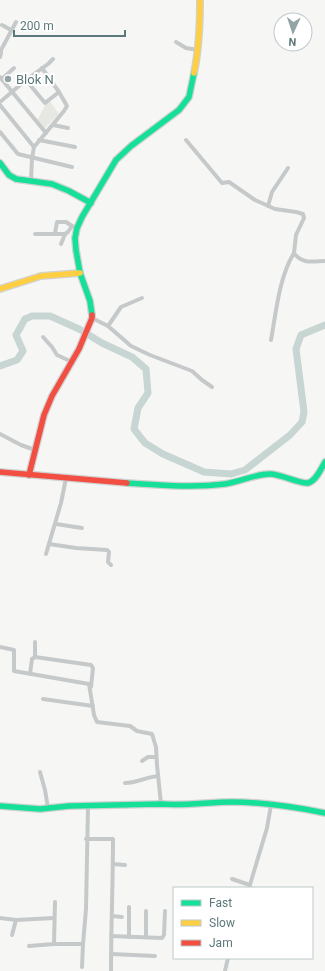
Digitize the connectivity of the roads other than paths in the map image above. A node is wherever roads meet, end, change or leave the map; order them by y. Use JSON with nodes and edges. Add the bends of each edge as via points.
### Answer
{"nodes":[{"id":1,"x":200,"y":0,"type":"edge"},
{"id":2,"x":16,"y":22,"type":"dead end"},
{"id":3,"x":2,"y":25,"type":"dead end"},
{"id":4,"x":11,"y":30,"type":"junction"},
{"id":5,"x":176,"y":42,"type":"dead end"},
{"id":6,"x":0,"y":49,"type":"edge"},
{"id":7,"x":198,"y":50,"type":"junction"},
{"id":8,"x":0,"y":57,"type":"edge"},
{"id":9,"x":53,"y":59,"type":"dead end"},
{"id":10,"x":14,"y":68,"type":"dead end"},
{"id":11,"x":42,"y":68,"type":"junction"},
{"id":12,"x":1,"y":78,"type":"edge"},
{"id":13,"x":26,"y":80,"type":"junction"},
{"id":14,"x":13,"y":91,"type":"junction"},
{"id":15,"x":59,"y":92,"type":"junction"},
{"id":16,"x":0,"y":104,"type":"edge"},
{"id":17,"x":53,"y":125,"type":"junction"},
{"id":18,"x":68,"y":128,"type":"dead end"},
{"id":19,"x":0,"y":132,"type":"edge"},
{"id":20,"x":46,"y":132,"type":"junction"},
{"id":21,"x":39,"y":140,"type":"junction"},
{"id":22,"x":186,"y":140,"type":"dead end"},
{"id":23,"x":34,"y":147,"type":"junction"},
{"id":24,"x":75,"y":147,"type":"dead end"},
{"id":25,"x":32,"y":158,"type":"junction"},
{"id":26,"x":0,"y":163,"type":"edge"},
{"id":27,"x":72,"y":167,"type":"dead end"},
{"id":28,"x":288,"y":168,"type":"dead end"},
{"id":29,"x":31,"y":181,"type":"junction"},
{"id":30,"x":91,"y":203,"type":"junction"},
{"id":31,"x":268,"y":206,"type":"junction"},
{"id":32,"x":75,"y":227,"type":"junction"},
{"id":33,"x":55,"y":233,"type":"junction"},
{"id":34,"x":35,"y":234,"type":"dead end"},
{"id":35,"x":65,"y":234,"type":"junction"},
{"id":36,"x":61,"y":244,"type":"dead end"},
{"id":37,"x":294,"y":253,"type":"junction"},
{"id":38,"x":325,"y":261,"type":"edge"},
{"id":39,"x":80,"y":273,"type":"junction"},
{"id":40,"x":0,"y":289,"type":"edge"},
{"id":41,"x":142,"y":298,"type":"dead end"},
{"id":42,"x":92,"y":318,"type":"junction"},
{"id":43,"x":108,"y":326,"type":"junction"},
{"id":44,"x":43,"y":337,"type":"dead end"},
{"id":45,"x":271,"y":340,"type":"dead end"},
{"id":46,"x":72,"y":362,"type":"junction"},
{"id":47,"x":212,"y":386,"type":"dead end"},
{"id":48,"x":0,"y":434,"type":"edge"},
{"id":49,"x":35,"y":450,"type":"junction"},
{"id":50,"x":325,"y":462,"type":"edge"},
{"id":51,"x":0,"y":472,"type":"edge"},
{"id":52,"x":29,"y":475,"type":"junction"},
{"id":53,"x":66,"y":478,"type":"junction"},
{"id":54,"x":56,"y":524,"type":"junction"},
{"id":55,"x":82,"y":528,"type":"dead end"},
{"id":56,"x":49,"y":544,"type":"junction"},
{"id":57,"x":46,"y":554,"type":"dead end"},
{"id":58,"x":111,"y":566,"type":"dead end"},
{"id":59,"x":35,"y":642,"type":"dead end"},
{"id":60,"x":0,"y":647,"type":"edge"},
{"id":61,"x":34,"y":657,"type":"junction"},
{"id":62,"x":30,"y":674,"type":"junction"},
{"id":63,"x":91,"y":687,"type":"junction"},
{"id":64,"x":43,"y":699,"type":"dead end"},
{"id":65,"x":93,"y":706,"type":"junction"},
{"id":66,"x":156,"y":757,"type":"junction"},
{"id":67,"x":142,"y":760,"type":"dead end"},
{"id":68,"x":40,"y":772,"type":"dead end"},
{"id":69,"x":158,"y":776,"type":"junction"},
{"id":70,"x":125,"y":783,"type":"dead end"},
{"id":71,"x":161,"y":804,"type":"junction"},
{"id":72,"x":271,"y":805,"type":"junction"},
{"id":73,"x":0,"y":806,"type":"edge"},
{"id":74,"x":88,"y":806,"type":"junction"},
{"id":75,"x":48,"y":808,"type":"junction"},
{"id":76,"x":325,"y":813,"type":"edge"},
{"id":77,"x":86,"y":839,"type":"junction"},
{"id":78,"x":113,"y":864,"type":"junction"},
{"id":79,"x":125,"y":865,"type":"dead end"},
{"id":80,"x":232,"y":879,"type":"dead end"},
{"id":81,"x":249,"y":886,"type":"edge"},
{"id":82,"x":55,"y":902,"type":"dead end"},
{"id":83,"x":129,"y":907,"type":"dead end"},
{"id":84,"x":146,"y":911,"type":"dead end"},
{"id":85,"x":165,"y":911,"type":"dead end"},
{"id":86,"x":112,"y":916,"type":"junction"},
{"id":87,"x":122,"y":917,"type":"dead end"},
{"id":88,"x":0,"y":918,"type":"edge"},
{"id":89,"x":54,"y":918,"type":"junction"},
{"id":90,"x":16,"y":920,"type":"junction"},
{"id":91,"x":12,"y":935,"type":"dead end"},
{"id":92,"x":111,"y":936,"type":"junction"},
{"id":93,"x":129,"y":937,"type":"junction"},
{"id":94,"x":146,"y":937,"type":"junction"},
{"id":95,"x":54,"y":944,"type":"junction"},
{"id":96,"x":83,"y":944,"type":"junction"},
{"id":97,"x":29,"y":946,"type":"dead end"},
{"id":98,"x":111,"y":954,"type":"junction"},
{"id":99,"x":155,"y":956,"type":"dead end"},
{"id":100,"x":228,"y":959,"type":"edge"},
{"id":101,"x":82,"y":967,"type":"dead end"},
{"id":102,"x":111,"y":971,"type":"edge"},
{"id":103,"x":225,"y":971,"type":"edge"}],
"edges":[{"from":1,"to":7,"type":"street"},
{"from":2,"to":4,"type":"street"},
{"from":3,"to":4,"type":"street"},
{"from":4,"to":6,"type":"street"},
{"from":5,"to":7,"type":"street","via":[[186,48]]},
{"from":6,"to":8,"type":"street"},
{"from":7,"to":30,"type":"street","via":[[191,91],[186,103],[116,160]]},
{"from":9,"to":11,"type":"street"},
{"from":10,"to":12,"type":"street"},
{"from":11,"to":13,"type":"street"},
{"from":11,"to":15,"type":"street"},
{"from":12,"to":14,"type":"street"},
{"from":13,"to":14,"type":"street"},
{"from":13,"to":15,"type":"street","via":[[45,103]]},
{"from":14,"to":16,"type":"street"},
{"from":14,"to":20,"type":"street"},
{"from":15,"to":17,"type":"street","via":[[67,106]]},
{"from":16,"to":23,"type":"street"},
{"from":17,"to":18,"type":"street"},
{"from":17,"to":20,"type":"street"},
{"from":19,"to":25,"type":"street","via":[[16,152]]},
{"from":20,"to":21,"type":"street"},
{"from":21,"to":23,"type":"street"},
{"from":21,"to":24,"type":"street"},
{"from":22,"to":31,"type":"street","via":[[222,183],[229,182]]},
{"from":23,"to":25,"type":"street"},
{"from":25,"to":27,"type":"street"},
{"from":25,"to":29,"type":"street"},
{"from":26,"to":29,"type":"street","via":[[12,178]]},
{"from":28,"to":31,"type":"street","via":[[274,188]]},
{"from":29,"to":30,"type":"street","via":[[61,187]]},
{"from":30,"to":32,"type":"street"},
{"from":31,"to":37,"type":"street","via":[[304,215],[296,235]]},
{"from":32,"to":33,"type":"street","via":[[66,222],[57,222]]},
{"from":32,"to":35,"type":"street"},
{"from":32,"to":39,"type":"street"},
{"from":33,"to":34,"type":"street"},
{"from":33,"to":35,"type":"street"},
{"from":35,"to":36,"type":"street"},
{"from":37,"to":38,"type":"street","via":[[296,257],[311,262]]},
{"from":37,"to":45,"type":"street","via":[[284,276]]},
{"from":39,"to":40,"type":"street","via":[[41,276]]},
{"from":39,"to":42,"type":"street","via":[[90,301]]},
{"from":41,"to":43,"type":"street","via":[[121,306]]},
{"from":42,"to":43,"type":"street"},
{"from":42,"to":46,"type":"street"},
{"from":43,"to":47,"type":"street","via":[[131,346],[192,371]]},
{"from":44,"to":46,"type":"street","via":[[57,354]]},
{"from":46,"to":49,"type":"street","via":[[44,415]]},
{"from":48,"to":49,"type":"street"},
{"from":49,"to":52,"type":"street"},
{"from":50,"to":53,"type":"street","via":[[313,481],[307,483],[275,474],[203,486]]},
{"from":51,"to":52,"type":"street"},
{"from":52,"to":53,"type":"street"},
{"from":53,"to":54,"type":"street"},
{"from":54,"to":55,"type":"street"},
{"from":54,"to":56,"type":"street"},
{"from":56,"to":57,"type":"street"},
{"from":56,"to":58,"type":"street","via":[[107,550]]},
{"from":59,"to":61,"type":"street"},
{"from":60,"to":62,"type":"street","via":[[14,650],[14,671]]},
{"from":61,"to":62,"type":"street"},
{"from":61,"to":63,"type":"street","via":[[92,666],[94,668]]},
{"from":62,"to":63,"type":"street","via":[[88,683]]},
{"from":63,"to":65,"type":"street"},
{"from":64,"to":65,"type":"street"},
{"from":65,"to":66,"type":"street","via":[[97,722],[130,726],[137,731],[152,734]]},
{"from":66,"to":67,"type":"street"},
{"from":66,"to":69,"type":"street"},
{"from":68,"to":75,"type":"street"},
{"from":69,"to":70,"type":"street"},
{"from":69,"to":71,"type":"street"},
{"from":71,"to":72,"type":"street","via":[[233,802]]},
{"from":71,"to":74,"type":"street"},
{"from":72,"to":76,"type":"street"},
{"from":72,"to":81,"type":"street","via":[[267,828]]},
{"from":73,"to":75,"type":"street"},
{"from":74,"to":75,"type":"street"},
{"from":74,"to":77,"type":"street"},
{"from":77,"to":78,"type":"street","via":[[113,840]]},
{"from":77,"to":96,"type":"street","via":[[86,910]]},
{"from":78,"to":79,"type":"street"},
{"from":78,"to":86,"type":"street"},
{"from":80,"to":81,"type":"street"},
{"from":82,"to":89,"type":"street"},
{"from":83,"to":93,"type":"street"},
{"from":84,"to":94,"type":"street"},
{"from":85,"to":94,"type":"street","via":[[163,937]]},
{"from":86,"to":87,"type":"street"},
{"from":86,"to":92,"type":"street"},
{"from":88,"to":90,"type":"street"},
{"from":89,"to":90,"type":"street"},
{"from":89,"to":95,"type":"street"},
{"from":90,"to":91,"type":"street"},
{"from":92,"to":93,"type":"street"},
{"from":92,"to":98,"type":"street"},
{"from":93,"to":94,"type":"street"},
{"from":95,"to":96,"type":"street"},
{"from":95,"to":97,"type":"street"},
{"from":96,"to":101,"type":"street"},
{"from":98,"to":99,"type":"street"},
{"from":98,"to":102,"type":"street"},
{"from":100,"to":103,"type":"street"}]}
